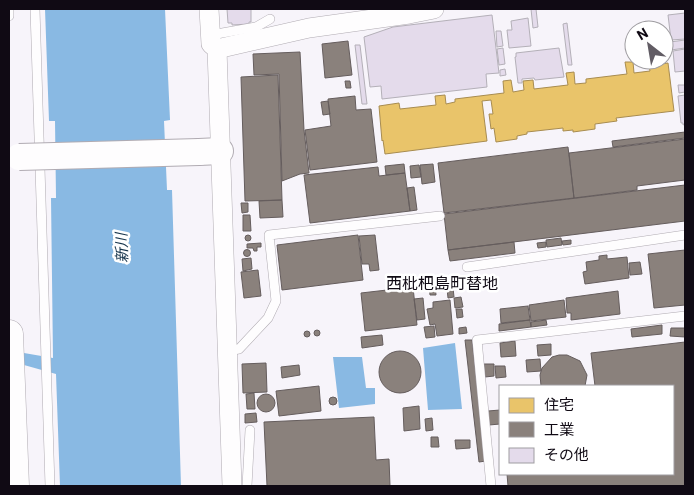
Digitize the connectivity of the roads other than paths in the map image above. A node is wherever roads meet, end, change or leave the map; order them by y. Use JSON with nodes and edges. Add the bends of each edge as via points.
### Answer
{"nodes":[{"id":1,"x":9,"y":9,"type":"edge"},
{"id":2,"x":35,"y":9,"type":"edge"},
{"id":3,"x":209,"y":9,"type":"edge"},
{"id":4,"x":434,"y":9,"type":"edge"},
{"id":5,"x":9,"y":16,"type":"edge"},
{"id":6,"x":270,"y":19,"type":"dead end"},
{"id":7,"x":214,"y":42,"type":"junction"},
{"id":8,"x":210,"y":151,"type":"junction"},
{"id":9,"x":14,"y":157,"type":"edge"},
{"id":10,"x":440,"y":216,"type":"dead end"},
{"id":11,"x":685,"y":235,"type":"edge"},
{"id":12,"x":467,"y":268,"type":"dead end"},
{"id":13,"x":685,"y":316,"type":"edge"},
{"id":14,"x":9,"y":334,"type":"edge"},
{"id":15,"x":227,"y":350,"type":"junction"},
{"id":16,"x":10,"y":397,"type":"edge"},
{"id":17,"x":250,"y":430,"type":"dead end"},
{"id":18,"x":15,"y":486,"type":"edge"},
{"id":19,"x":50,"y":486,"type":"edge"},
{"id":20,"x":232,"y":486,"type":"edge"},
{"id":21,"x":247,"y":486,"type":"edge"},
{"id":22,"x":491,"y":486,"type":"edge"}],
"edges":[{"from":1,"to":5,"type":"lane"},
{"from":2,"to":19,"type":"lane"},
{"from":3,"to":7,"type":"street"},
{"from":4,"to":7,"type":"street"},
{"from":6,"to":7,"type":"lane"},
{"from":7,"to":8,"type":"street"},
{"from":8,"to":9,"type":"street","bridge":true},
{"from":8,"to":15,"type":"street"},
{"from":10,"to":15,"type":"lane","via":[[269,235],[276,301],[268,318],[239,349]]},
{"from":11,"to":12,"type":"lane"},
{"from":13,"to":22,"type":"lane","via":[[477,340]]},
{"from":14,"to":16,"type":"main road"},
{"from":15,"to":20,"type":"street"},
{"from":16,"to":18,"type":"main road"},
{"from":17,"to":21,"type":"lane"}]}
